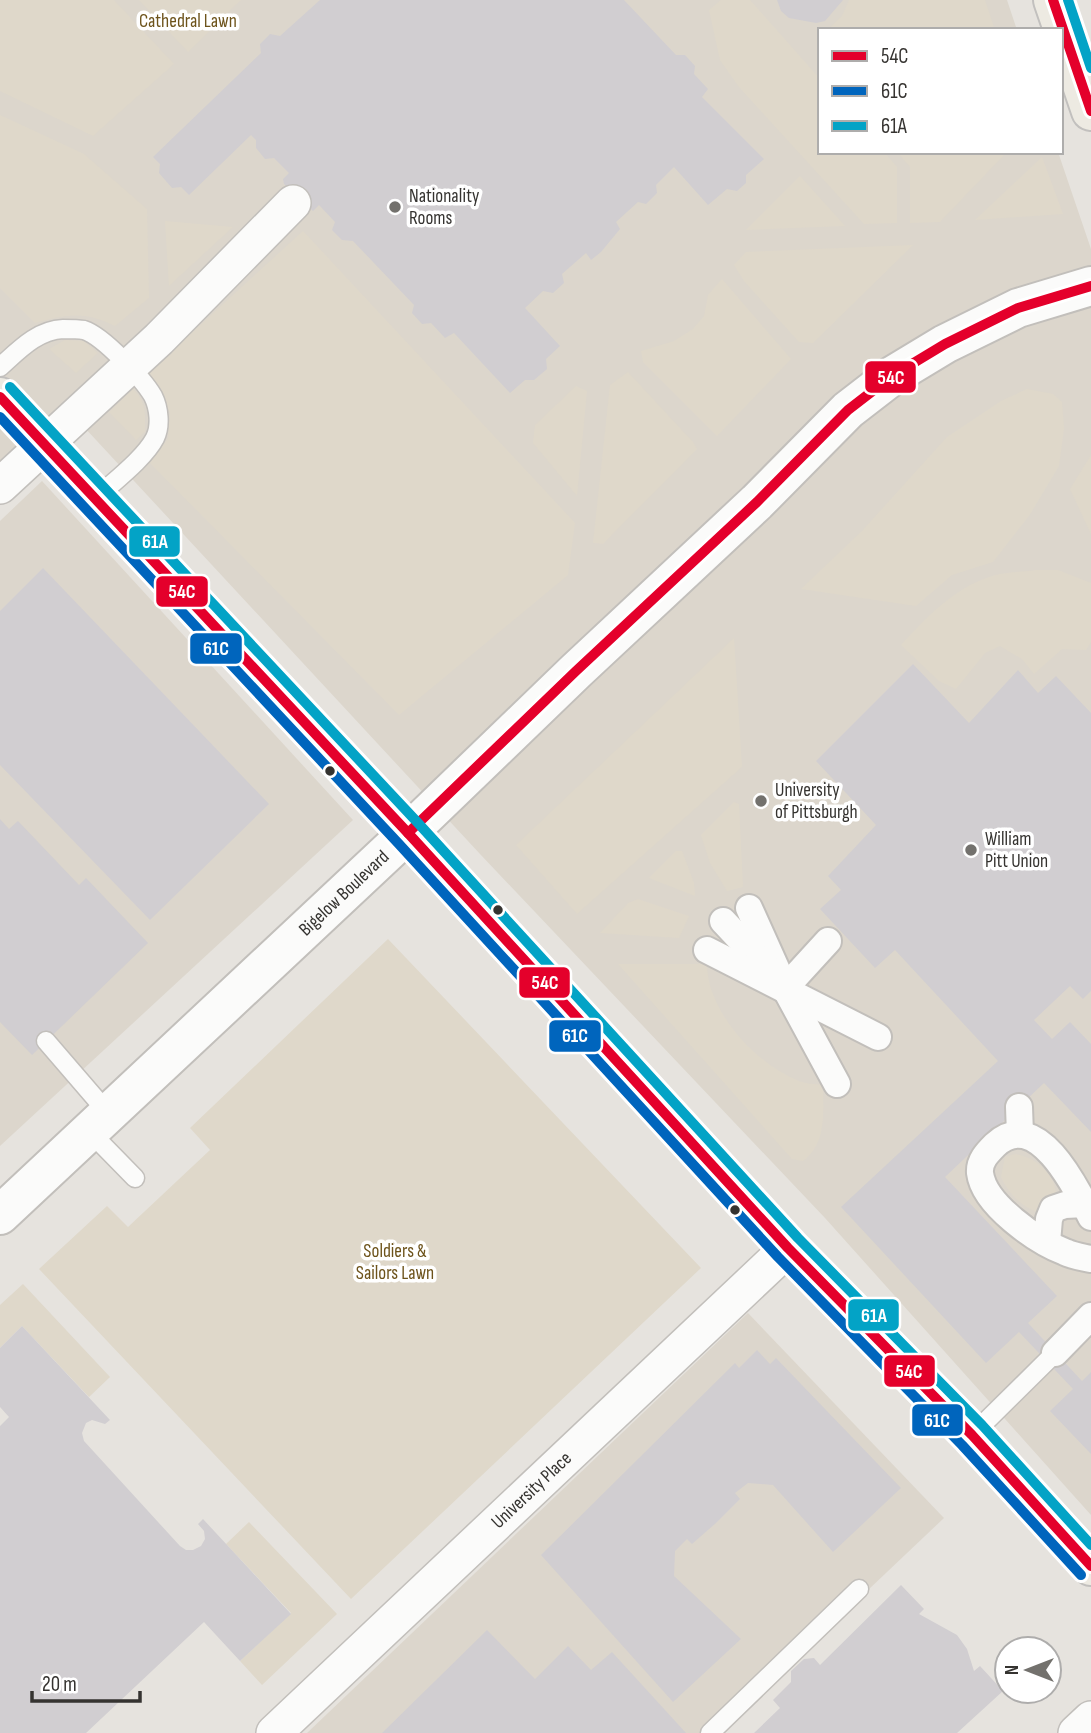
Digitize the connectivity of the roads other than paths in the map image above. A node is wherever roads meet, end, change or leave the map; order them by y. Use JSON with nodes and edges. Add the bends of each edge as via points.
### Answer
{"nodes":[{"id":1,"x":1054,"y":0,"type":"edge"},
{"id":2,"x":1091,"y":111,"type":"edge"},
{"id":3,"x":293,"y":203,"type":"dead end"},
{"id":4,"x":1091,"y":286,"type":"edge"},
{"id":5,"x":0,"y":367,"type":"edge"},
{"id":6,"x":129,"y":368,"type":"junction"},
{"id":7,"x":0,"y":397,"type":"edge"},
{"id":8,"x":44,"y":444,"type":"junction"},
{"id":9,"x":0,"y":486,"type":"edge"},
{"id":10,"x":95,"y":499,"type":"junction"},
{"id":11,"x":408,"y":833,"type":"junction"},
{"id":12,"x":749,"y":908,"type":"dead end"},
{"id":13,"x":723,"y":921,"type":"dead end"},
{"id":14,"x":828,"y":941,"type":"dead end"},
{"id":15,"x":707,"y":950,"type":"dead end"},
{"id":16,"x":785,"y":988,"type":"junction"},
{"id":17,"x":878,"y":1037,"type":"dead end"},
{"id":18,"x":46,"y":1041,"type":"dead end"},
{"id":19,"x":837,"y":1084,"type":"dead end"},
{"id":20,"x":1019,"y":1107,"type":"dead end"},
{"id":21,"x":99,"y":1122,"type":"junction"},
{"id":22,"x":1020,"y":1134,"type":"junction"},
{"id":23,"x":135,"y":1178,"type":"dead end"},
{"id":24,"x":1088,"y":1211,"type":"edge"},
{"id":25,"x":0,"y":1215,"type":"edge"},
{"id":26,"x":1047,"y":1242,"type":"junction"},
{"id":27,"x":788,"y":1248,"type":"junction"},
{"id":28,"x":1091,"y":1259,"type":"edge"},
{"id":29,"x":1091,"y":1316,"type":"edge"},
{"id":30,"x":1055,"y":1353,"type":"joint"},
{"id":31,"x":972,"y":1435,"type":"junction"},
{"id":32,"x":1091,"y":1566,"type":"edge"},
{"id":33,"x":859,"y":1589,"type":"dead end"},
{"id":34,"x":1091,"y":1719,"type":"edge"},
{"id":35,"x":274,"y":1733,"type":"edge"},
{"id":36,"x":710,"y":1733,"type":"edge"},
{"id":37,"x":1076,"y":1733,"type":"edge"}],
"edges":[{"from":1,"to":2,"type":"highway"},
{"from":3,"to":6,"type":"street"},
{"from":4,"to":11,"type":"main road","name":"Bigelow Boulevard","via":[[1018,308],[945,344],[892,376],[848,411]]},
{"from":5,"to":6,"type":"lane","via":[[27,342],[60,329],[84,330]]},
{"from":6,"to":8,"type":"street"},
{"from":6,"to":10,"type":"lane","via":[[153,397],[159,416],[156,436]]},
{"from":7,"to":8,"type":"highway"},
{"from":8,"to":9,"type":"street"},
{"from":8,"to":10,"type":"highway"},
{"from":10,"to":11,"type":"highway"},
{"from":11,"to":21,"type":"main road","name":"Bigelow Boulevard"},
{"from":11,"to":27,"type":"highway"},
{"from":12,"to":16,"type":"street"},
{"from":13,"to":16,"type":"street"},
{"from":14,"to":16,"type":"street"},
{"from":15,"to":16,"type":"street"},
{"from":16,"to":17,"type":"street"},
{"from":16,"to":19,"type":"street"},
{"from":18,"to":21,"type":"lane"},
{"from":20,"to":22,"type":"street"},
{"from":21,"to":23,"type":"lane"},
{"from":21,"to":25,"type":"main road","name":"Bigelow Boulevard"},
{"from":22,"to":24,"type":"street","via":[[1050,1152]]},
{"from":22,"to":26,"type":"street","via":[[990,1142],[980,1173],[998,1206]]},
{"from":24,"to":26,"type":"street","via":[[1065,1205],[1054,1209]]},
{"from":26,"to":28,"type":"street"},
{"from":27,"to":31,"type":"highway"},
{"from":27,"to":35,"type":"street","name":"University Place"},
{"from":29,"to":30,"type":"street"},
{"from":30,"to":31,"type":"lane"},
{"from":31,"to":32,"type":"highway"},
{"from":33,"to":36,"type":"lane"},
{"from":34,"to":37,"type":"street"}]}
